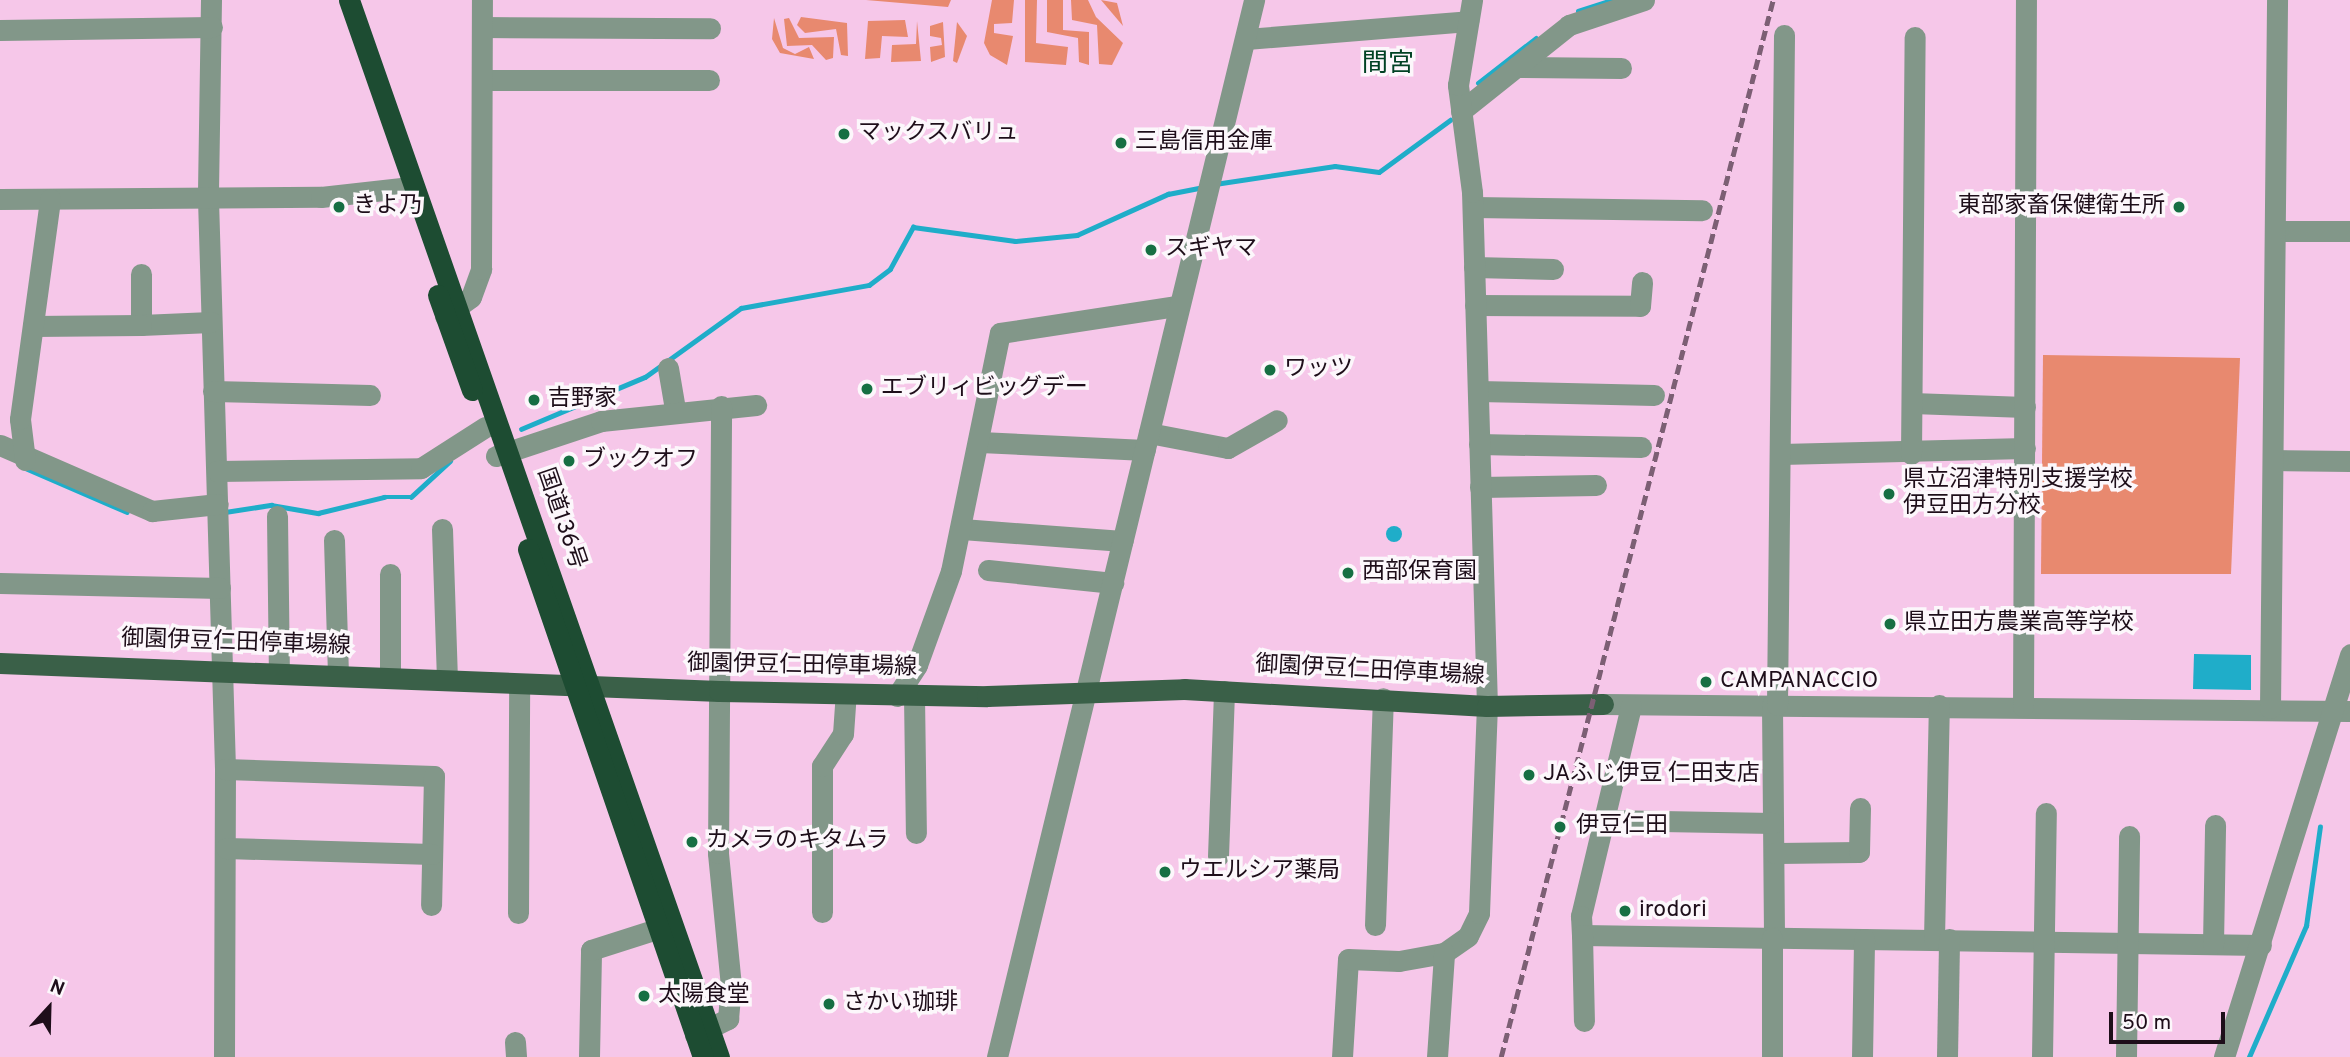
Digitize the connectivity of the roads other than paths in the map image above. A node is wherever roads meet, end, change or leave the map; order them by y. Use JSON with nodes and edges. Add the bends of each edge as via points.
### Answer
{"nodes":[{"id":1,"x":211,"y":0,"type":"edge"},
{"id":2,"x":334,"y":0,"type":"edge"},
{"id":3,"x":349,"y":0,"type":"edge"},
{"id":4,"x":482,"y":0,"type":"edge"},
{"id":5,"x":1254,"y":0,"type":"edge"},
{"id":6,"x":1472,"y":0,"type":"edge"},
{"id":7,"x":1644,"y":0,"type":"edge"},
{"id":8,"x":2026,"y":0,"type":"edge"},
{"id":9,"x":2277,"y":0,"type":"edge"},
{"id":10,"x":1468,"y":21,"type":"junction"},
{"id":11,"x":212,"y":27,"type":"junction"},
{"id":12,"x":483,"y":27,"type":"junction"},
{"id":13,"x":710,"y":28,"type":"dead end"},
{"id":14,"x":0,"y":30,"type":"edge"},
{"id":15,"x":1784,"y":34,"type":"dead end"},
{"id":16,"x":1914,"y":37,"type":"dead end"},
{"id":17,"x":1245,"y":38,"type":"junction"},
{"id":18,"x":1516,"y":67,"type":"junction"},
{"id":19,"x":1621,"y":68,"type":"dead end"},
{"id":20,"x":485,"y":80,"type":"junction"},
{"id":21,"x":709,"y":80,"type":"dead end"},
{"id":22,"x":1461,"y":111,"type":"junction"},
{"id":23,"x":401,"y":188,"type":"junction"},
{"id":24,"x":50,"y":199,"type":"junction"},
{"id":25,"x":208,"y":199,"type":"junction"},
{"id":26,"x":0,"y":200,"type":"edge"},
{"id":27,"x":1473,"y":207,"type":"junction"},
{"id":28,"x":1702,"y":210,"type":"dead end"},
{"id":29,"x":2276,"y":231,"type":"junction"},
{"id":30,"x":2350,"y":231,"type":"edge"},
{"id":31,"x":1474,"y":267,"type":"junction"},
{"id":32,"x":1553,"y":269,"type":"dead end"},
{"id":33,"x":141,"y":274,"type":"dead end"},
{"id":34,"x":1642,"y":282,"type":"dead end"},
{"id":35,"x":1475,"y":305,"type":"junction"},
{"id":36,"x":1177,"y":306,"type":"junction"},
{"id":37,"x":452,"y":313,"type":"junction"},
{"id":38,"x":211,"y":322,"type":"junction"},
{"id":39,"x":141,"y":324,"type":"junction"},
{"id":40,"x":33,"y":326,"type":"junction"},
{"id":41,"x":668,"y":368,"type":"dead end"},
{"id":42,"x":213,"y":391,"type":"junction"},
{"id":43,"x":1478,"y":391,"type":"junction"},
{"id":44,"x":370,"y":395,"type":"dead end"},
{"id":45,"x":1654,"y":395,"type":"dead end"},
{"id":46,"x":1912,"y":404,"type":"junction"},
{"id":47,"x":721,"y":405,"type":"junction"},
{"id":48,"x":755,"y":405,"type":"dead end"},
{"id":49,"x":2025,"y":407,"type":"junction"},
{"id":50,"x":675,"y":409,"type":"junction"},
{"id":51,"x":1277,"y":420,"type":"dead end"},
{"id":52,"x":485,"y":427,"type":"junction"},
{"id":53,"x":1147,"y":441,"type":"junction"},
{"id":54,"x":981,"y":442,"type":"junction"},
{"id":55,"x":1479,"y":444,"type":"junction"},
{"id":56,"x":0,"y":446,"type":"edge"},
{"id":57,"x":1641,"y":447,"type":"dead end"},
{"id":58,"x":2025,"y":448,"type":"junction"},
{"id":59,"x":503,"y":454,"type":"junction"},
{"id":60,"x":1780,"y":454,"type":"junction"},
{"id":61,"x":1912,"y":454,"type":"junction"},
{"id":62,"x":25,"y":460,"type":"junction"},
{"id":63,"x":2273,"y":460,"type":"junction"},
{"id":64,"x":2350,"y":461,"type":"edge"},
{"id":65,"x":217,"y":471,"type":"junction"},
{"id":66,"x":1596,"y":485,"type":"dead end"},
{"id":67,"x":1480,"y":488,"type":"junction"},
{"id":68,"x":218,"y":504,"type":"junction"},
{"id":69,"x":277,"y":516,"type":"dead end"},
{"id":70,"x":442,"y":529,"type":"dead end"},
{"id":71,"x":962,"y":529,"type":"junction"},
{"id":72,"x":334,"y":540,"type":"dead end"},
{"id":73,"x":1123,"y":541,"type":"junction"},
{"id":74,"x":988,"y":569,"type":"dead end"},
{"id":75,"x":390,"y":574,"type":"dead end"},
{"id":76,"x":0,"y":583,"type":"edge"},
{"id":77,"x":1113,"y":583,"type":"junction"},
{"id":78,"x":220,"y":588,"type":"junction"},
{"id":79,"x":2350,"y":654,"type":"edge"},
{"id":80,"x":0,"y":663,"type":"edge"},
{"id":81,"x":223,"y":667,"type":"junction"},
{"id":82,"x":279,"y":671,"type":"junction"},
{"id":83,"x":338,"y":674,"type":"junction"},
{"id":84,"x":390,"y":677,"type":"junction"},
{"id":85,"x":447,"y":680,"type":"junction"},
{"id":86,"x":519,"y":684,"type":"junction"},
{"id":87,"x":583,"y":687,"type":"junction"},
{"id":88,"x":719,"y":691,"type":"junction"},
{"id":89,"x":1224,"y":691,"type":"junction"},
{"id":90,"x":1087,"y":692,"type":"junction"},
{"id":91,"x":846,"y":695,"type":"junction"},
{"id":92,"x":906,"y":696,"type":"junction"},
{"id":93,"x":1383,"y":698,"type":"junction"},
{"id":94,"x":1603,"y":704,"type":"joint"},
{"id":95,"x":1775,"y":705,"type":"junction"},
{"id":96,"x":1939,"y":705,"type":"junction"},
{"id":97,"x":1487,"y":706,"type":"junction"},
{"id":98,"x":1630,"y":706,"type":"junction"},
{"id":99,"x":2024,"y":706,"type":"junction"},
{"id":100,"x":2270,"y":708,"type":"junction"},
{"id":101,"x":2342,"y":711,"type":"edge"},
{"id":102,"x":225,"y":769,"type":"junction"},
{"id":103,"x":1860,"y":808,"type":"dead end"},
{"id":104,"x":2046,"y":813,"type":"dead end"},
{"id":105,"x":1605,"y":820,"type":"junction"},
{"id":106,"x":1773,"y":823,"type":"junction"},
{"id":107,"x":2215,"y":825,"type":"dead end"},
{"id":108,"x":916,"y":832,"type":"dead end"},
{"id":109,"x":2129,"y":836,"type":"dead end"},
{"id":110,"x":226,"y":848,"type":"junction"},
{"id":111,"x":1774,"y":853,"type":"junction"},
{"id":112,"x":432,"y":854,"type":"junction"},
{"id":113,"x":1218,"y":856,"type":"dead end"},
{"id":114,"x":431,"y":905,"type":"dead end"},
{"id":115,"x":822,"y":912,"type":"dead end"},
{"id":116,"x":518,"y":913,"type":"dead end"},
{"id":117,"x":1376,"y":925,"type":"dead end"},
{"id":118,"x":657,"y":929,"type":"junction"},
{"id":119,"x":1582,"y":935,"type":"junction"},
{"id":120,"x":1773,"y":939,"type":"junction"},
{"id":121,"x":1864,"y":939,"type":"junction"},
{"id":122,"x":1941,"y":939,"type":"junction"},
{"id":123,"x":2044,"y":940,"type":"junction"},
{"id":124,"x":2128,"y":941,"type":"junction"},
{"id":125,"x":2213,"y":944,"type":"junction"},
{"id":126,"x":2261,"y":945,"type":"junction"},
{"id":127,"x":1444,"y":953,"type":"junction"},
{"id":128,"x":1584,"y":1021,"type":"dead end"},
{"id":129,"x":702,"y":1032,"type":"junction"},
{"id":130,"x":224,"y":1057,"type":"edge"},
{"id":131,"x":589,"y":1057,"type":"edge"},
{"id":132,"x":703,"y":1057,"type":"edge"},
{"id":133,"x":719,"y":1057,"type":"edge"},
{"id":134,"x":998,"y":1057,"type":"edge"},
{"id":135,"x":1342,"y":1057,"type":"edge"},
{"id":136,"x":1437,"y":1057,"type":"edge"},
{"id":137,"x":1772,"y":1057,"type":"edge"},
{"id":138,"x":1862,"y":1057,"type":"edge"},
{"id":139,"x":1947,"y":1057,"type":"edge"},
{"id":140,"x":2042,"y":1057,"type":"edge"},
{"id":141,"x":2126,"y":1057,"type":"edge"},
{"id":142,"x":2224,"y":1057,"type":"edge"}],
"edges":[{"from":1,"to":11,"type":"street"},
{"from":2,"to":23,"type":"highway","name":"国道136号"},
{"from":3,"to":37,"type":"highway","name":"国道136号"},
{"from":4,"to":12,"type":"street"},
{"from":5,"to":17,"type":"street"},
{"from":6,"to":10,"type":"street"},
{"from":7,"to":18,"type":"street","via":[[1569,25]]},
{"from":8,"to":49,"type":"street"},
{"from":9,"to":29,"type":"street"},
{"from":10,"to":17,"type":"street"},
{"from":10,"to":22,"type":"street","via":[[1458,85]]},
{"from":11,"to":14,"type":"street"},
{"from":11,"to":25,"type":"street"},
{"from":12,"to":13,"type":"street"},
{"from":12,"to":20,"type":"street"},
{"from":15,"to":60,"type":"street"},
{"from":16,"to":46,"type":"street"},
{"from":17,"to":36,"type":"street"},
{"from":18,"to":19,"type":"street"},
{"from":18,"to":22,"type":"street"},
{"from":20,"to":21,"type":"street"},
{"from":20,"to":37,"type":"street","via":[[481,269]]},
{"from":22,"to":27,"type":"street"},
{"from":23,"to":25,"type":"street"},
{"from":23,"to":37,"type":"highway","name":"国道136号"},
{"from":24,"to":25,"type":"street"},
{"from":24,"to":26,"type":"street"},
{"from":24,"to":40,"type":"street"},
{"from":25,"to":38,"type":"street"},
{"from":27,"to":28,"type":"street"},
{"from":27,"to":31,"type":"street"},
{"from":29,"to":30,"type":"street"},
{"from":29,"to":63,"type":"street"},
{"from":31,"to":32,"type":"street"},
{"from":31,"to":35,"type":"street"},
{"from":33,"to":39,"type":"street"},
{"from":34,"to":35,"type":"street","via":[[1640,306]]},
{"from":35,"to":43,"type":"street"},
{"from":36,"to":53,"type":"street"},
{"from":36,"to":54,"type":"street","via":[[1000,333]]},
{"from":37,"to":52,"type":"highway","name":"国道136号"},
{"from":37,"to":59,"type":"highway","name":"国道136号"},
{"from":38,"to":39,"type":"street"},
{"from":38,"to":42,"type":"street"},
{"from":39,"to":40,"type":"street"},
{"from":40,"to":62,"type":"street","via":[[20,419]]},
{"from":41,"to":50,"type":"street"},
{"from":42,"to":44,"type":"street"},
{"from":42,"to":65,"type":"street"},
{"from":43,"to":45,"type":"street"},
{"from":43,"to":55,"type":"street"},
{"from":46,"to":49,"type":"street"},
{"from":46,"to":61,"type":"street"},
{"from":47,"to":48,"type":"street"},
{"from":47,"to":50,"type":"street"},
{"from":47,"to":88,"type":"street"},
{"from":49,"to":58,"type":"street"},
{"from":50,"to":59,"type":"street","via":[[562,430]]},
{"from":51,"to":53,"type":"street","via":[[1228,448]]},
{"from":52,"to":59,"type":"highway","name":"国道136号"},
{"from":52,"to":65,"type":"street","via":[[421,468]]},
{"from":53,"to":54,"type":"street"},
{"from":53,"to":73,"type":"street"},
{"from":54,"to":71,"type":"street"},
{"from":55,"to":57,"type":"street"},
{"from":55,"to":67,"type":"street"},
{"from":56,"to":62,"type":"street"},
{"from":58,"to":61,"type":"street"},
{"from":58,"to":99,"type":"street"},
{"from":59,"to":87,"type":"highway","name":"国道136号"},
{"from":60,"to":61,"type":"street"},
{"from":60,"to":95,"type":"street"},
{"from":62,"to":68,"type":"street","via":[[152,511]]},
{"from":63,"to":64,"type":"street"},
{"from":63,"to":100,"type":"street"},
{"from":65,"to":68,"type":"street"},
{"from":66,"to":67,"type":"street"},
{"from":67,"to":97,"type":"street"},
{"from":68,"to":78,"type":"street"},
{"from":69,"to":82,"type":"street"},
{"from":70,"to":85,"type":"street"},
{"from":71,"to":73,"type":"street"},
{"from":71,"to":92,"type":"street"},
{"from":72,"to":83,"type":"street"},
{"from":73,"to":77,"type":"street"},
{"from":74,"to":77,"type":"street"},
{"from":75,"to":84,"type":"street"},
{"from":76,"to":78,"type":"street"},
{"from":77,"to":90,"type":"street"},
{"from":78,"to":81,"type":"street"},
{"from":79,"to":101,"type":"street"},
{"from":80,"to":81,"type":"main road","name":"御園伊豆仁田停車場線"},
{"from":81,"to":82,"type":"main road","name":"御園伊豆仁田停車場線"},
{"from":81,"to":102,"type":"street"},
{"from":82,"to":83,"type":"main road","name":"御園伊豆仁田停車場線"},
{"from":83,"to":84,"type":"main road","name":"御園伊豆仁田停車場線"},
{"from":84,"to":85,"type":"main road","name":"御園伊豆仁田停車場線"},
{"from":85,"to":86,"type":"main road","name":"御園伊豆仁田停車場線"},
{"from":86,"to":87,"type":"main road","name":"御園伊豆仁田停車場線"},
{"from":86,"to":116,"type":"street"},
{"from":87,"to":88,"type":"main road","name":"御園伊豆仁田停車場線"},
{"from":87,"to":118,"type":"highway","name":"国道136号"},
{"from":87,"to":129,"type":"highway","name":"国道136号"},
{"from":88,"to":91,"type":"main road","name":"御園伊豆仁田停車場線"},
{"from":88,"to":129,"type":"street","via":[[718,853],[731,986],[728,1018]]},
{"from":89,"to":90,"type":"main road","name":"御園伊豆仁田停車場線"},
{"from":89,"to":93,"type":"main road","name":"御園伊豆仁田停車場線"},
{"from":89,"to":113,"type":"street"},
{"from":90,"to":92,"type":"main road","name":"御園伊豆仁田停車場線"},
{"from":90,"to":134,"type":"street"},
{"from":91,"to":92,"type":"main road","name":"御園伊豆仁田停車場線"},
{"from":91,"to":115,"type":"street","via":[[842,734],[822,766]]},
{"from":92,"to":108,"type":"street"},
{"from":93,"to":97,"type":"main road","name":"御園伊豆仁田停車場線"},
{"from":93,"to":117,"type":"street"},
{"from":94,"to":97,"type":"main road","name":"御園伊豆仁田停車場線"},
{"from":94,"to":98,"type":"street"},
{"from":95,"to":96,"type":"street"},
{"from":95,"to":98,"type":"street"},
{"from":95,"to":106,"type":"street"},
{"from":96,"to":99,"type":"street"},
{"from":96,"to":122,"type":"street"},
{"from":97,"to":127,"type":"street","via":[[1479,913],[1468,936]]},
{"from":98,"to":105,"type":"street"},
{"from":99,"to":100,"type":"street"},
{"from":100,"to":101,"type":"street"},
{"from":101,"to":126,"type":"street"},
{"from":102,"to":110,"type":"street"},
{"from":102,"to":112,"type":"street","via":[[435,776]]},
{"from":103,"to":111,"type":"street","via":[[1859,852]]},
{"from":104,"to":123,"type":"street"},
{"from":105,"to":106,"type":"street"},
{"from":105,"to":119,"type":"street"},
{"from":106,"to":111,"type":"street"},
{"from":107,"to":125,"type":"street"},
{"from":109,"to":124,"type":"street"},
{"from":110,"to":112,"type":"street"},
{"from":110,"to":130,"type":"street"},
{"from":111,"to":120,"type":"street"},
{"from":112,"to":114,"type":"street"},
{"from":118,"to":129,"type":"highway","name":"国道136号"},
{"from":118,"to":131,"type":"street","via":[[591,950]]},
{"from":119,"to":120,"type":"street"},
{"from":119,"to":128,"type":"street"},
{"from":120,"to":121,"type":"street"},
{"from":120,"to":137,"type":"street"},
{"from":121,"to":122,"type":"street"},
{"from":121,"to":138,"type":"street"},
{"from":122,"to":123,"type":"street"},
{"from":122,"to":139,"type":"street"},
{"from":123,"to":124,"type":"street"},
{"from":123,"to":140,"type":"street"},
{"from":124,"to":125,"type":"street"},
{"from":124,"to":141,"type":"street"},
{"from":125,"to":126,"type":"street"},
{"from":126,"to":142,"type":"street"},
{"from":127,"to":135,"type":"street","via":[[1399,961],[1348,959]]},
{"from":127,"to":136,"type":"street"},
{"from":129,"to":132,"type":"highway","name":"国道136号"},
{"from":129,"to":133,"type":"highway","name":"国道136号"}]}
